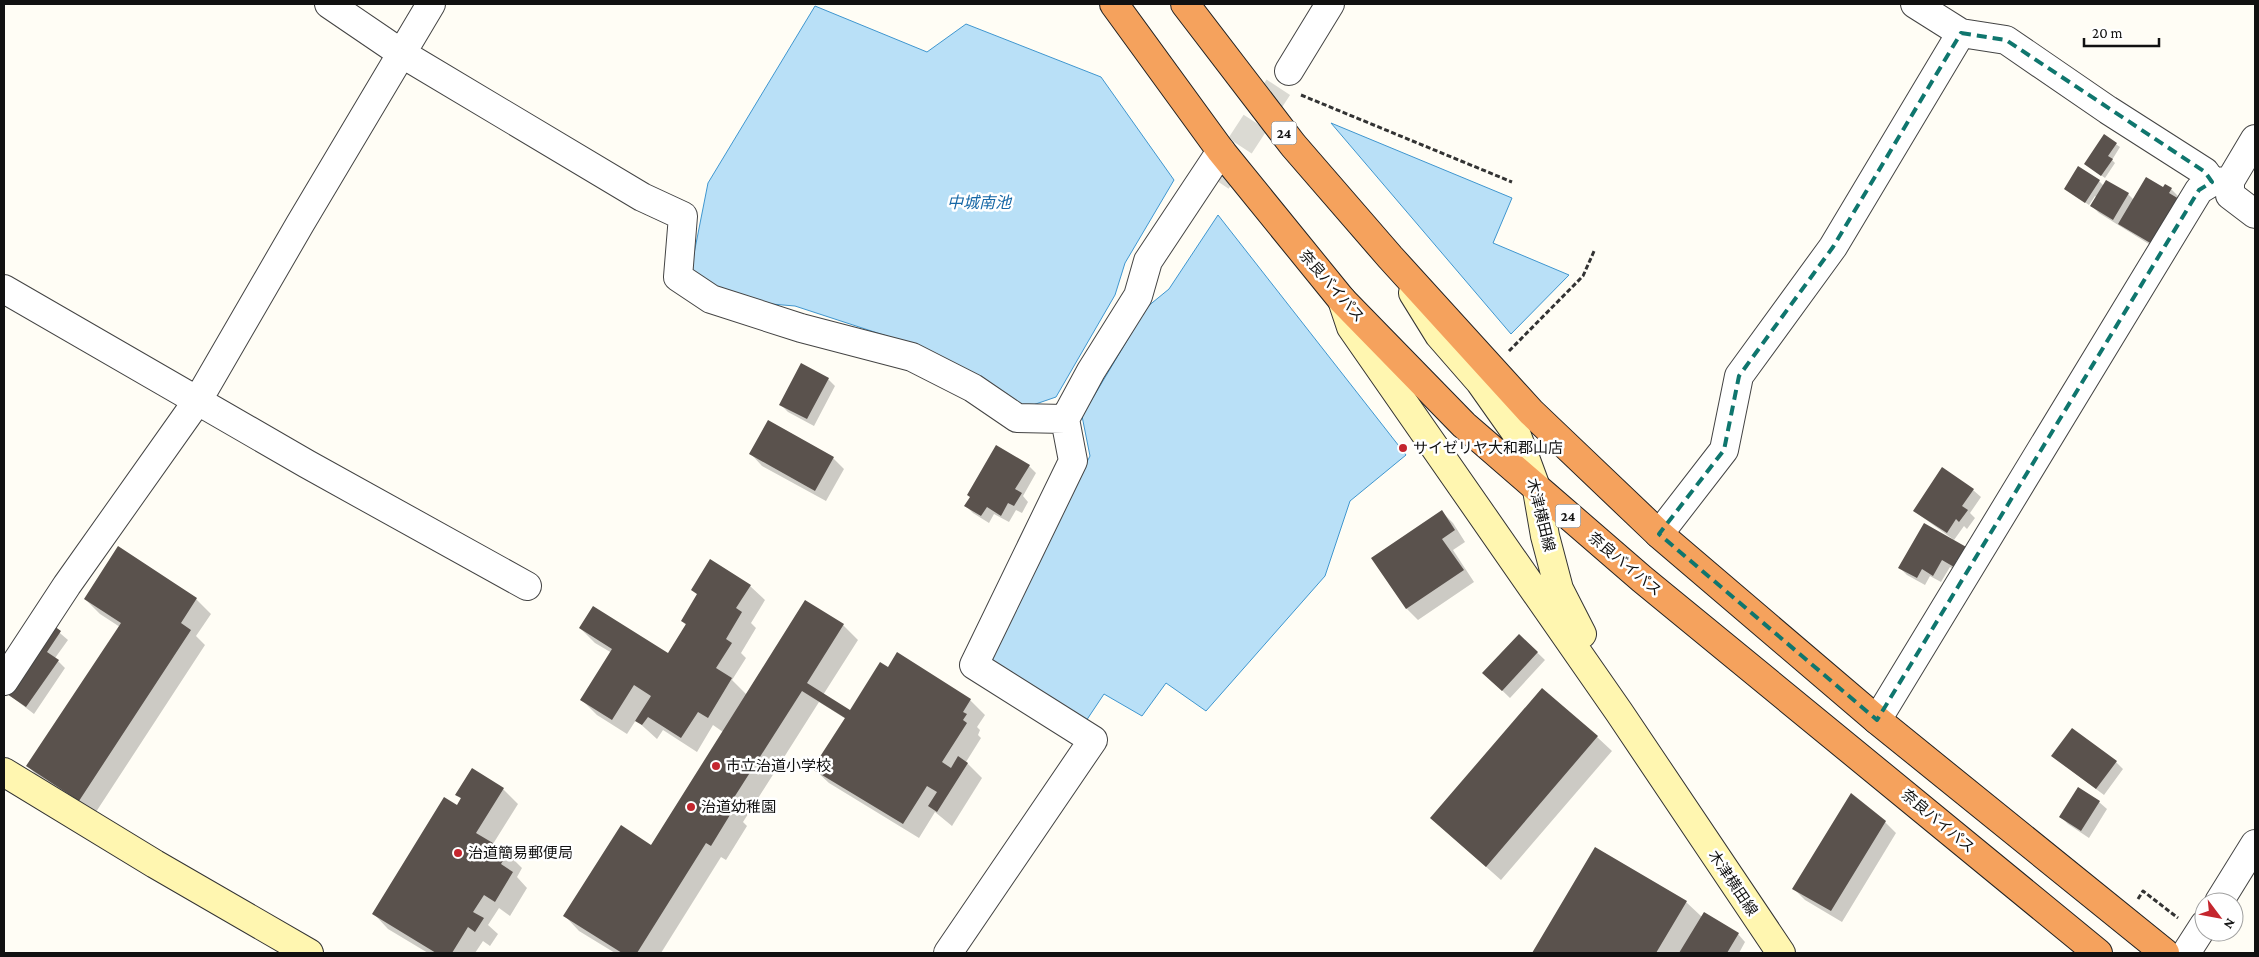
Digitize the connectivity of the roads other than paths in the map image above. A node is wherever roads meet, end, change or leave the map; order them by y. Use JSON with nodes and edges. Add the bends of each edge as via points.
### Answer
{"nodes":[{"id":1,"x":329,"y":4,"type":"edge"},
{"id":2,"x":431,"y":4,"type":"edge"},
{"id":3,"x":1114,"y":4,"type":"edge"},
{"id":4,"x":1185,"y":4,"type":"edge"},
{"id":5,"x":1330,"y":4,"type":"edge"},
{"id":6,"x":1915,"y":4,"type":"edge"},
{"id":7,"x":1961,"y":33,"type":"junction"},
{"id":8,"x":401,"y":53,"type":"junction"},
{"id":9,"x":1289,"y":71,"type":"tunnel mouth"},
{"id":10,"x":2255,"y":139,"type":"edge"},
{"id":11,"x":1221,"y":151,"type":"junction"},
{"id":12,"x":2221,"y":181,"type":"junction"},
{"id":13,"x":1206,"y":198,"type":"tunnel mouth"},
{"id":14,"x":2255,"y":214,"type":"edge"},
{"id":15,"x":1390,"y":257,"type":"junction"},
{"id":16,"x":4,"y":289,"type":"edge"},
{"id":17,"x":1138,"y":296,"type":"junction"},
{"id":18,"x":1342,"y":300,"type":"junction"},
{"id":19,"x":198,"y":400,"type":"junction"},
{"id":20,"x":1065,"y":419,"type":"junction"},
{"id":21,"x":1537,"y":490,"type":"junction"},
{"id":22,"x":1658,"y":534,"type":"junction"},
{"id":23,"x":527,"y":586,"type":"dead end"},
{"id":24,"x":4,"y":680,"type":"edge"},
{"id":25,"x":1620,"y":712,"type":"junction"},
{"id":26,"x":1877,"y":720,"type":"junction"},
{"id":27,"x":4,"y":772,"type":"edge"},
{"id":28,"x":2255,"y":844,"type":"edge"},
{"id":29,"x":2225,"y":892,"type":"edge"},
{"id":30,"x":2194,"y":941,"type":"edge"},
{"id":31,"x":309,"y":953,"type":"edge"},
{"id":32,"x":948,"y":953,"type":"edge"},
{"id":33,"x":1780,"y":953,"type":"edge"},
{"id":34,"x":2098,"y":953,"type":"edge"},
{"id":35,"x":2165,"y":953,"type":"edge"},
{"id":36,"x":2186,"y":953,"type":"edge"}],
"edges":[{"from":1,"to":8,"type":"street"},
{"from":2,"to":8,"type":"street"},
{"from":3,"to":11,"type":"highway","name":"奈良バイパス","number":"24"},
{"from":4,"to":15,"type":"highway","number":"24","via":[[1293,146]]},
{"from":5,"to":9,"type":"street"},
{"from":6,"to":7,"type":"street"},
{"from":7,"to":12,"type":"street","via":[[2006,40],[2108,110]]},
{"from":7,"to":22,"type":"street","via":[[1833,247],[1739,376],[1724,450]]},
{"from":8,"to":19,"type":"street"},
{"from":8,"to":20,"type":"street","via":[[642,197],[683,216],[678,277],[712,299],[801,328],[912,358],[973,388],[1017,418]]},
{"from":10,"to":12,"type":"street"},
{"from":11,"to":17,"type":"street","via":[[1148,261]]},
{"from":11,"to":18,"type":"highway","name":"奈良バイパス","number":"24"},
{"from":12,"to":14,"type":"street","via":[[2230,195]]},
{"from":12,"to":26,"type":"street","via":[[2199,190]]},
{"from":13,"to":17,"type":"street"},
{"from":15,"to":21,"type":"main road","name":"木津横田線","via":[[1439,335],[1480,382],[1516,433]]},
{"from":15,"to":22,"type":"highway","number":"24","via":[[1531,412]]},
{"from":16,"to":19,"type":"street"},
{"from":17,"to":20,"type":"street"},
{"from":18,"to":21,"type":"highway","name":"奈良バイパス","number":"24","via":[[1464,425]]},
{"from":18,"to":25,"type":"main road","name":"木津横田線","via":[[1351,327]]},
{"from":19,"to":23,"type":"street"},
{"from":19,"to":24,"type":"street"},
{"from":20,"to":32,"type":"street","via":[[1073,461],[974,666],[1093,740]]},
{"from":21,"to":25,"type":"main road","name":"木津横田線","via":[[1545,536],[1560,589]]},
{"from":21,"to":34,"type":"highway","name":"奈良バイパス","number":"24"},
{"from":22,"to":26,"type":"highway","number":"24"},
{"from":25,"to":33,"type":"main road","name":"木津横田線"},
{"from":26,"to":35,"type":"highway","number":"24"},
{"from":27,"to":31,"type":"main road"},
{"from":28,"to":29,"type":"street"},
{"from":30,"to":36,"type":"street"}]}
